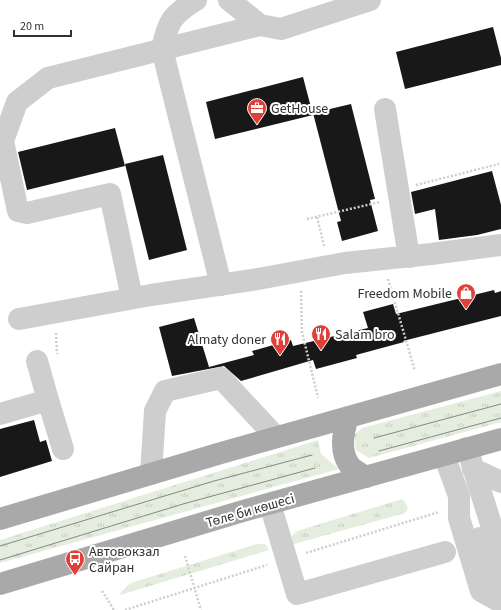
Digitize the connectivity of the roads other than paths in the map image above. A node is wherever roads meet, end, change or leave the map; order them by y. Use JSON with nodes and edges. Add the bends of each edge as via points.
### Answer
{"nodes":[{"id":1,"x":196,"y":0,"type":"edge"},
{"id":2,"x":229,"y":0,"type":"edge"},
{"id":3,"x":370,"y":0,"type":"edge"},
{"id":4,"x":260,"y":25,"type":"junction"},
{"id":5,"x":162,"y":49,"type":"junction"},
{"id":6,"x":385,"y":110,"type":"dead end"},
{"id":7,"x":501,"y":245,"type":"edge"},
{"id":8,"x":409,"y":257,"type":"junction"},
{"id":9,"x":221,"y":284,"type":"junction"},
{"id":10,"x":132,"y":298,"type":"junction"},
{"id":11,"x":19,"y":319,"type":"dead end"},
{"id":12,"x":37,"y":361,"type":"dead end"},
{"id":13,"x":501,"y":374,"type":"edge"},
{"id":14,"x":48,"y":400,"type":"junction"},
{"id":15,"x":0,"y":414,"type":"edge"},
{"id":16,"x":348,"y":417,"type":"junction"},
{"id":17,"x":276,"y":437,"type":"junction"},
{"id":18,"x":501,"y":439,"type":"edge"},
{"id":19,"x":467,"y":448,"type":"junction"},
{"id":20,"x":63,"y":449,"type":"dead end"},
{"id":21,"x":444,"y":455,"type":"junction"},
{"id":22,"x":473,"y":469,"type":"junction"},
{"id":23,"x":151,"y":474,"type":"junction"},
{"id":24,"x":366,"y":477,"type":"junction"},
{"id":25,"x":501,"y":482,"type":"edge"},
{"id":26,"x":270,"y":504,"type":"junction"},
{"id":27,"x":0,"y":519,"type":"edge"},
{"id":28,"x":445,"y":552,"type":"dead end"},
{"id":29,"x":501,"y":556,"type":"edge"},
{"id":30,"x":0,"y":584,"type":"edge"},
{"id":31,"x":501,"y":601,"type":"edge"},
{"id":32,"x":501,"y":609,"type":"edge"},
{"id":33,"x":497,"y":610,"type":"edge"}],
"edges":[{"from":1,"to":5,"type":"lane","via":[[171,20]]},
{"from":2,"to":4,"type":"lane"},
{"from":3,"to":4,"type":"lane","via":[[281,29]]},
{"from":4,"to":5,"type":"lane"},
{"from":5,"to":9,"type":"lane"},
{"from":5,"to":10,"type":"lane","via":[[48,78],[17,102],[3,141],[18,211],[27,213],[110,194]]},
{"from":6,"to":8,"type":"lane"},
{"from":7,"to":8,"type":"lane"},
{"from":8,"to":9,"type":"lane","via":[[329,266]]},
{"from":9,"to":10,"type":"lane"},
{"from":10,"to":11,"type":"lane"},
{"from":12,"to":14,"type":"lane"},
{"from":13,"to":16,"type":"main road"},
{"from":14,"to":15,"type":"lane"},
{"from":14,"to":20,"type":"lane"},
{"from":16,"to":17,"type":"main road"},
{"from":16,"to":24,"type":"main road","via":[[342,435],[343,451],[350,466]]},
{"from":17,"to":23,"type":"main road"},
{"from":17,"to":23,"type":"lane","via":[[221,378],[165,391],[154,411]]},
{"from":18,"to":19,"type":"main road","name":"Төле би көшесі"},
{"from":19,"to":21,"type":"main road","name":"Төле би көшесі"},
{"from":19,"to":22,"type":"lane"},
{"from":21,"to":24,"type":"main road","name":"Төле би көшесі"},
{"from":21,"to":31,"type":"lane","via":[[459,501],[473,515]]},
{"from":22,"to":25,"type":"lane"},
{"from":22,"to":29,"type":"lane"},
{"from":23,"to":27,"type":"main road"},
{"from":24,"to":26,"type":"main road","name":"Төле би көшесі"},
{"from":26,"to":28,"type":"lane","via":[[297,594]]},
{"from":26,"to":30,"type":"main road","name":"Төле би көшесі"},
{"from":32,"to":33,"type":"lane"}]}
